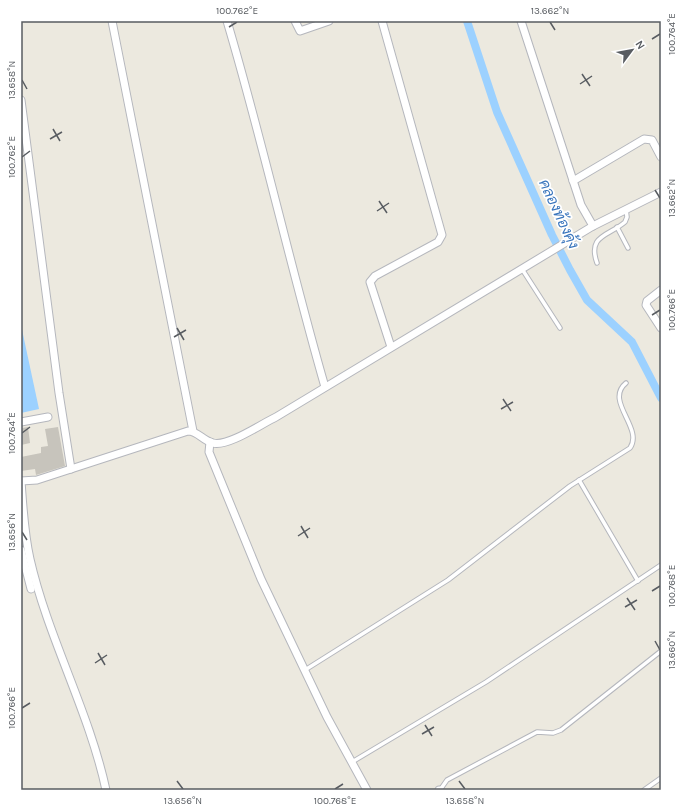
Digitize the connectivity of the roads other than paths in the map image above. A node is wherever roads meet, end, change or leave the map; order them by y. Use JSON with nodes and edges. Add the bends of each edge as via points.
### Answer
{"nodes":[{"id":1,"x":112,"y":21,"type":"edge"},
{"id":2,"x":227,"y":21,"type":"edge"},
{"id":3,"x":295,"y":21,"type":"edge"},
{"id":4,"x":329,"y":21,"type":"edge"},
{"id":5,"x":382,"y":21,"type":"edge"},
{"id":6,"x":521,"y":21,"type":"edge"},
{"id":7,"x":21,"y":100,"type":"edge"},
{"id":8,"x":661,"y":157,"type":"edge"},
{"id":9,"x":573,"y":182,"type":"junction"},
{"id":10,"x":661,"y":192,"type":"edge"},
{"id":11,"x":626,"y":209,"type":"junction"},
{"id":12,"x":593,"y":226,"type":"junction"},
{"id":13,"x":617,"y":227,"type":"junction"},
{"id":14,"x":628,"y":248,"type":"dead end"},
{"id":15,"x":597,"y":263,"type":"dead end"},
{"id":16,"x":522,"y":269,"type":"junction"},
{"id":17,"x":661,"y":290,"type":"edge"},
{"id":18,"x":560,"y":328,"type":"dead end"},
{"id":19,"x":661,"y":328,"type":"edge"},
{"id":20,"x":391,"y":347,"type":"junction"},
{"id":21,"x":626,"y":383,"type":"dead end"},
{"id":22,"x":324,"y":387,"type":"junction"},
{"id":23,"x":48,"y":417,"type":"dead end"},
{"id":24,"x":21,"y":422,"type":"edge"},
{"id":25,"x":193,"y":431,"type":"junction"},
{"id":26,"x":210,"y":442,"type":"junction"},
{"id":27,"x":71,"y":470,"type":"junction"},
{"id":28,"x":579,"y":480,"type":"junction"},
{"id":29,"x":21,"y":481,"type":"edge"},
{"id":30,"x":21,"y":550,"type":"edge"},
{"id":31,"x":661,"y":565,"type":"edge"},
{"id":32,"x":638,"y":581,"type":"junction"},
{"id":33,"x":31,"y":589,"type":"dead end"},
{"id":34,"x":661,"y":651,"type":"edge"},
{"id":35,"x":305,"y":670,"type":"junction"},
{"id":36,"x":352,"y":762,"type":"junction"},
{"id":37,"x":661,"y":778,"type":"edge"},
{"id":38,"x":106,"y":790,"type":"edge"},
{"id":39,"x":367,"y":790,"type":"edge"},
{"id":40,"x":440,"y":790,"type":"edge"},
{"id":41,"x":644,"y":790,"type":"edge"}],
"edges":[{"from":1,"to":25,"type":"street"},
{"from":2,"to":22,"type":"street"},
{"from":3,"to":4,"type":"street","via":[[300,31]]},
{"from":5,"to":20,"type":"street","via":[[442,235],[438,242],[376,276],[370,282]]},
{"from":6,"to":9,"type":"street"},
{"from":7,"to":27,"type":"street"},
{"from":8,"to":9,"type":"street","via":[[652,140],[644,139]]},
{"from":9,"to":12,"type":"street","via":[[581,206]]},
{"from":10,"to":11,"type":"street"},
{"from":11,"to":12,"type":"street"},
{"from":11,"to":13,"type":"lane","via":[[625,222]]},
{"from":12,"to":16,"type":"street"},
{"from":13,"to":14,"type":"lane"},
{"from":13,"to":15,"type":"lane","via":[[597,241],[594,251]]},
{"from":16,"to":18,"type":"lane"},
{"from":16,"to":20,"type":"street"},
{"from":17,"to":19,"type":"street","via":[[647,301],[646,305]]},
{"from":20,"to":22,"type":"street"},
{"from":21,"to":28,"type":"lane","via":[[620,389],[620,397],[621,406],[632,431],[632,444]]},
{"from":22,"to":26,"type":"street","via":[[241,435],[222,443]]},
{"from":23,"to":24,"type":"street"},
{"from":25,"to":26,"type":"street"},
{"from":25,"to":27,"type":"street"},
{"from":26,"to":35,"type":"street","via":[[209,452],[261,579]]},
{"from":27,"to":29,"type":"street","via":[[37,480]]},
{"from":28,"to":32,"type":"lane"},
{"from":28,"to":35,"type":"lane","via":[[448,580]]},
{"from":29,"to":38,"type":"street","via":[[25,535],[30,561],[96,748]]},
{"from":30,"to":33,"type":"street"},
{"from":31,"to":32,"type":"lane"},
{"from":32,"to":36,"type":"lane","via":[[486,682]]},
{"from":34,"to":40,"type":"lane","via":[[561,730],[553,733],[536,732],[448,780]]},
{"from":35,"to":36,"type":"street"},
{"from":36,"to":39,"type":"street"},
{"from":37,"to":41,"type":"lane"}]}
